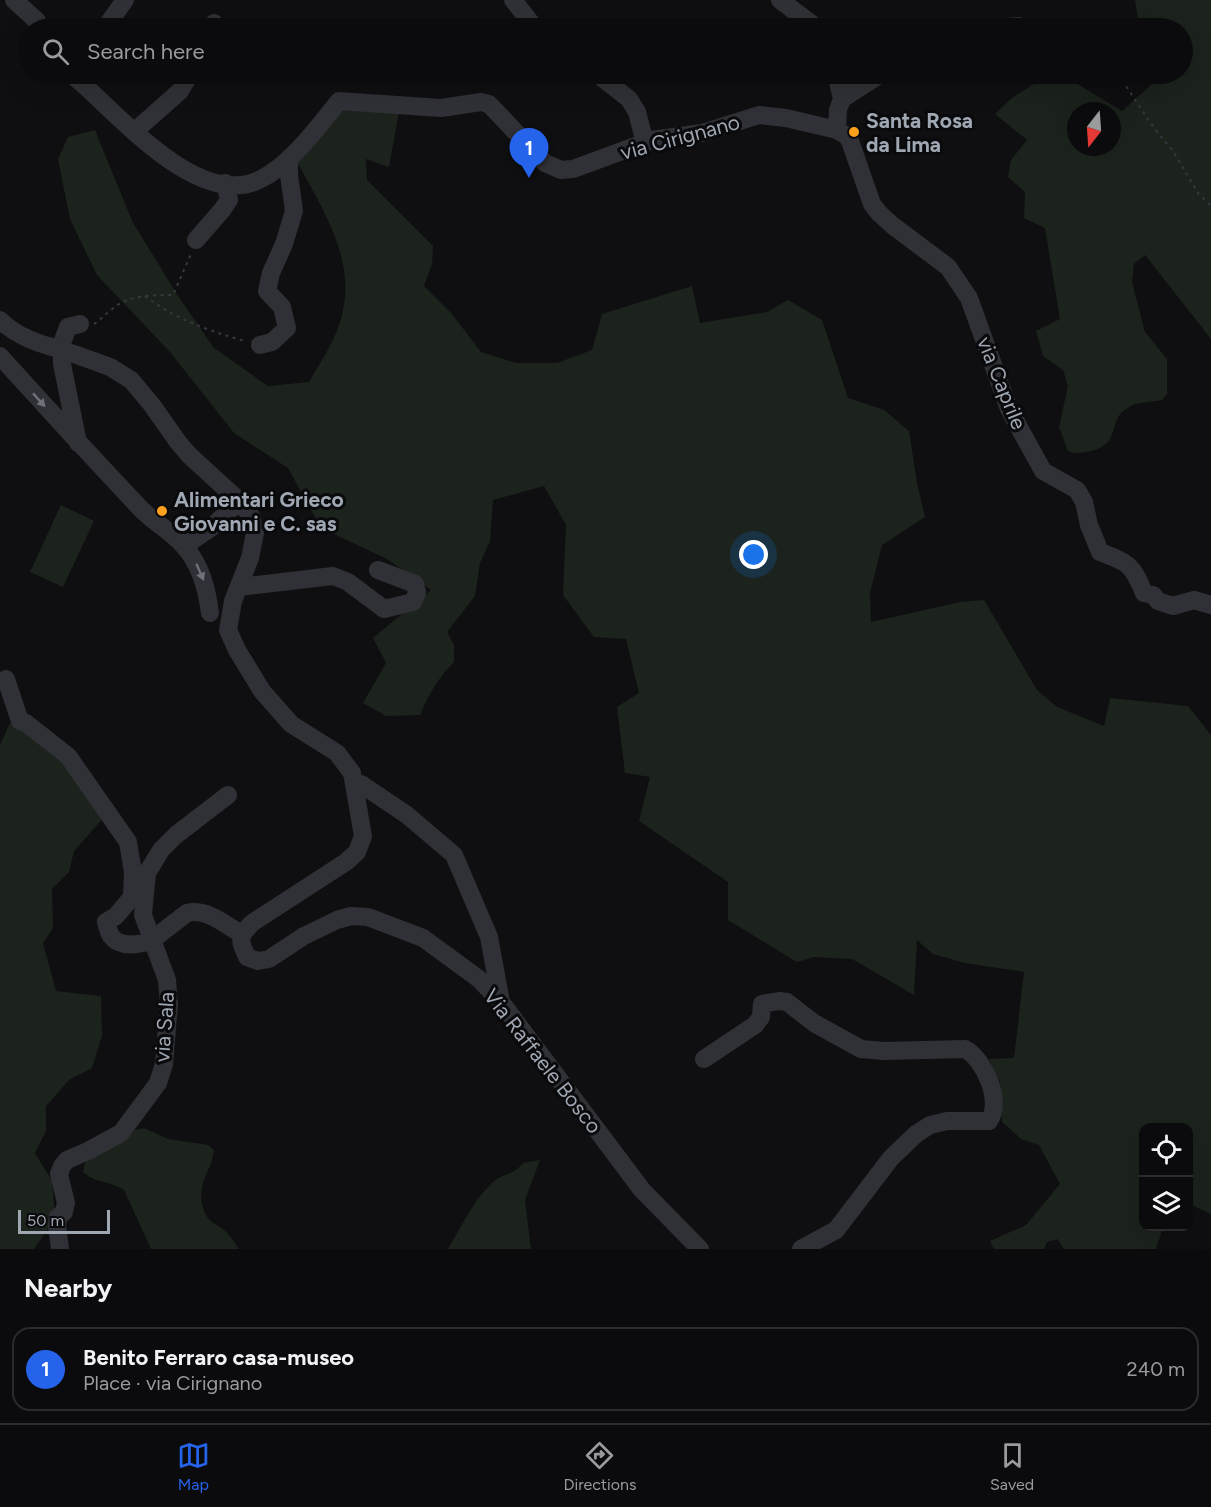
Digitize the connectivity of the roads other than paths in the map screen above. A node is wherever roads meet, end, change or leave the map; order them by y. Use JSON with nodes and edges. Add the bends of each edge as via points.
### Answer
{"nodes":[{"id":1,"x":14,"y":0,"type":"edge"},
{"id":2,"x":124,"y":0,"type":"edge"},
{"id":3,"x":513,"y":0,"type":"edge"},
{"id":4,"x":780,"y":0,"type":"edge"},
{"id":5,"x":34,"y":18,"type":"edge"},
{"id":6,"x":112,"y":18,"type":"edge"},
{"id":7,"x":527,"y":18,"type":"edge"},
{"id":8,"x":804,"y":18,"type":"edge"},
{"id":9,"x":82,"y":84,"type":"edge"},
{"id":10,"x":184,"y":84,"type":"edge"},
{"id":11,"x":610,"y":84,"type":"edge"},
{"id":12,"x":838,"y":84,"type":"edge"},
{"id":13,"x":865,"y":84,"type":"edge"},
{"id":14,"x":842,"y":99,"type":"junction"},
{"id":15,"x":135,"y":132,"type":"junction"},
{"id":16,"x":842,"y":133,"type":"junction"},
{"id":17,"x":645,"y":143,"type":"junction"},
{"id":18,"x":289,"y":158,"type":"junction"},
{"id":19,"x":225,"y":183,"type":"junction"},
{"id":20,"x":196,"y":240,"type":"road end"},
{"id":21,"x":0,"y":320,"type":"edge"},
{"id":22,"x":80,"y":324,"type":"road end"},
{"id":23,"x":260,"y":345,"type":"road end"},
{"id":24,"x":0,"y":356,"type":"edge"},
{"id":25,"x":78,"y":443,"type":"junction"},
{"id":26,"x":239,"y":501,"type":"junction"},
{"id":27,"x":184,"y":546,"type":"junction"},
{"id":28,"x":378,"y":570,"type":"dead end"},
{"id":29,"x":239,"y":587,"type":"junction"},
{"id":30,"x":1211,"y":605,"type":"edge"},
{"id":31,"x":210,"y":613,"type":"dead end"},
{"id":32,"x":6,"y":679,"type":"dead end"},
{"id":33,"x":362,"y":784,"type":"dead end"},
{"id":34,"x":228,"y":795,"type":"dead end"},
{"id":35,"x":242,"y":934,"type":"junction"},
{"id":36,"x":152,"y":938,"type":"junction"},
{"id":37,"x":501,"y":1002,"type":"junction"},
{"id":38,"x":704,"y":1059,"type":"dead end"},
{"id":39,"x":60,"y":1249,"type":"edge"},
{"id":40,"x":700,"y":1249,"type":"edge"},
{"id":41,"x":801,"y":1249,"type":"edge"}],
"edges":[{"from":1,"to":5,"type":"street"},
{"from":2,"to":6,"type":"street"},
{"from":3,"to":7,"type":"street"},
{"from":4,"to":8,"type":"street"},
{"from":9,"to":15,"type":"street","name":"via Cirignano"},
{"from":10,"to":15,"type":"street"},
{"from":11,"to":17,"type":"street","via":[[630,99]]},
{"from":12,"to":14,"type":"street"},
{"from":13,"to":14,"type":"street"},
{"from":14,"to":16,"type":"street","via":[[838,111]]},
{"from":15,"to":19,"type":"street","name":"via Cirignano","via":[[196,177]]},
{"from":16,"to":17,"type":"street","name":"via Cirignano","via":[[759,115],[702,133]]},
{"from":16,"to":30,"type":"street","name":"via Caprile","via":[[872,204],[892,225],[948,267],[969,298],[1009,409],[1043,471],[1077,490],[1100,552],[1133,568],[1144,593],[1158,601],[1173,606],[1194,600]]},
{"from":17,"to":18,"type":"street","name":"via Cirignano","via":[[573,170],[561,170],[545,163],[489,104],[441,108],[339,101]]},
{"from":18,"to":19,"type":"street","name":"via Cirignano","via":[[260,179],[236,186]]},
{"from":18,"to":23,"type":"street","via":[[294,212],[267,291],[282,307],[287,328],[272,342]]},
{"from":19,"to":20,"type":"street","via":[[229,200]]},
{"from":21,"to":26,"type":"street","bridge":true,"via":[[10,330],[37,343],[110,367],[131,380],[183,449]]},
{"from":22,"to":25,"type":"street","via":[[68,327],[62,344],[62,364]]},
{"from":24,"to":25,"type":"street","one_way":true},
{"from":25,"to":27,"type":"street","via":[[141,510]]},
{"from":26,"to":27,"type":"street","via":[[212,527]]},
{"from":26,"to":29,"type":"street","via":[[251,516],[255,533]]},
{"from":27,"to":31,"type":"street","one_way":true,"via":[[198,567]]},
{"from":28,"to":29,"type":"street","via":[[415,584],[413,602],[384,609],[348,582],[333,576]]},
{"from":29,"to":35,"type":"street","via":[[228,630],[237,650],[262,691],[291,724],[337,753],[352,773],[363,836],[357,852],[346,862],[252,923]]},
{"from":32,"to":36,"type":"street","via":[[20,721],[68,756],[128,842],[132,897],[106,922],[111,936],[123,944],[137,945]]},
{"from":33,"to":37,"type":"street","via":[[454,855],[489,937]]},
{"from":34,"to":36,"type":"street","via":[[176,835],[147,873],[143,915]]},
{"from":35,"to":36,"type":"street","via":[[206,913],[193,911]]},
{"from":35,"to":37,"type":"street","name":"Via Raffaele Bosco","via":[[240,942],[247,957],[258,961],[269,959],[337,920],[368,917],[423,938],[480,979]]},
{"from":36,"to":39,"type":"street","name":"via Sala","via":[[167,980],[164,1064],[158,1083],[121,1133],[62,1166],[59,1174],[66,1203],[58,1217]]},
{"from":37,"to":40,"type":"street","name":"Via Raffaele Bosco","via":[[642,1190]]},
{"from":38,"to":41,"type":"street","via":[[755,1025],[761,1017],[762,1004],[779,1001],[787,1002],[814,1023],[861,1049],[965,1049],[981,1063],[992,1092],[994,1107],[989,1121],[947,1121],[916,1134],[891,1158],[836,1230]]}]}
